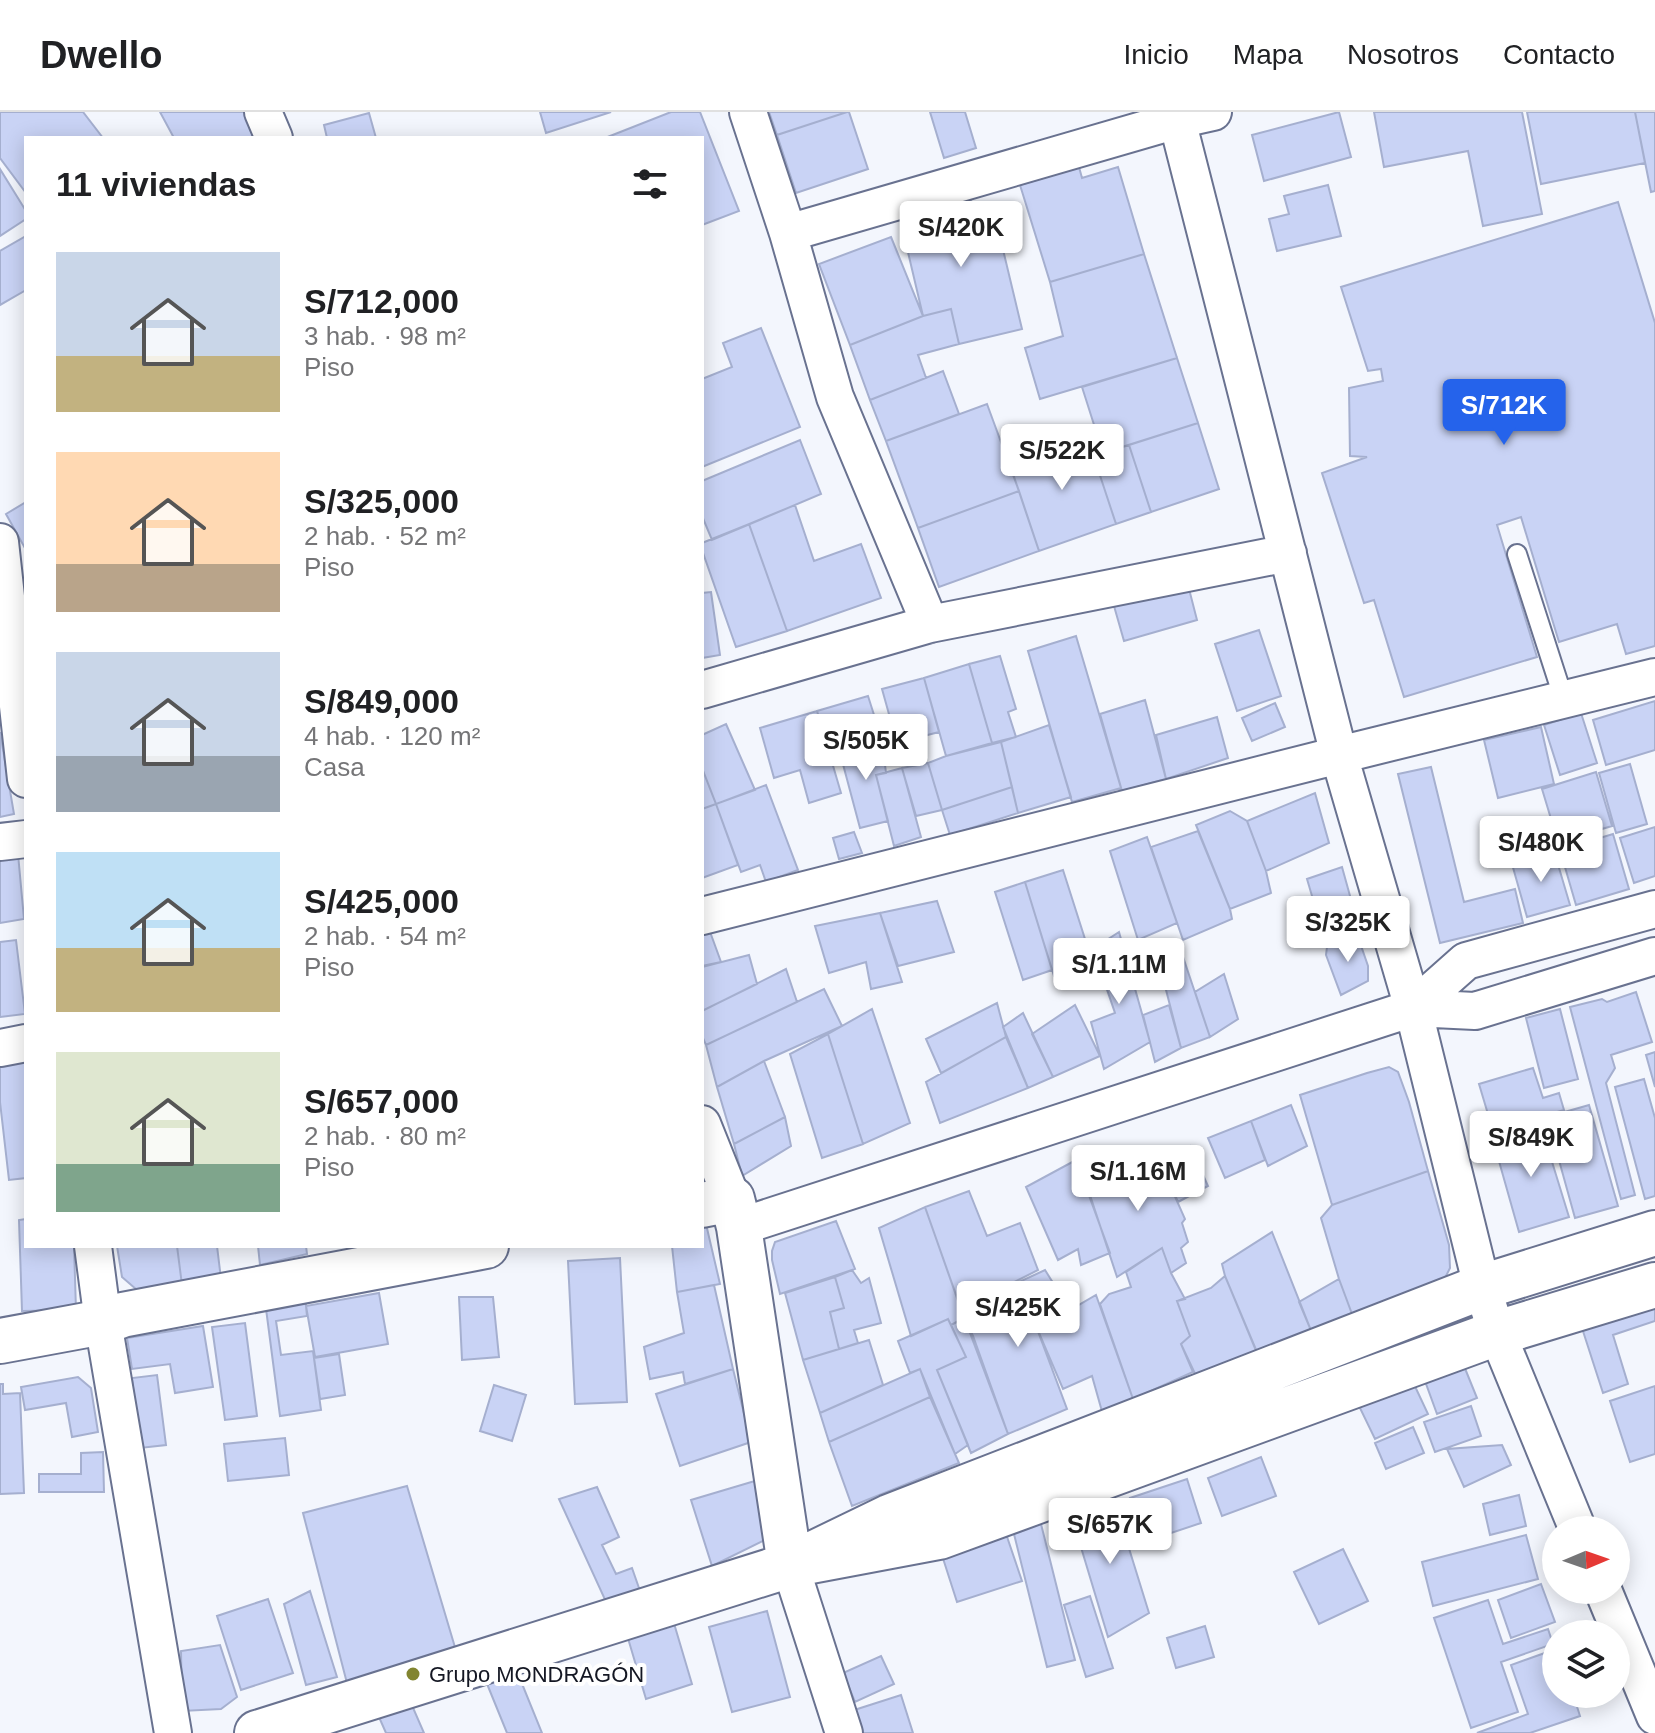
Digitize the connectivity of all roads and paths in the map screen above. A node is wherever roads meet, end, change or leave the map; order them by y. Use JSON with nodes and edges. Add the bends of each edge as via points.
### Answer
{"nodes":[{"id":1,"x":263,"y":112,"type":"edge"},
{"id":2,"x":748,"y":112,"type":"edge"},
{"id":3,"x":1213,"y":112,"type":"edge"},
{"id":4,"x":1176,"y":116,"type":"edge"},
{"id":5,"x":273,"y":136,"type":"edge"},
{"id":6,"x":788,"y":233,"type":"junction"},
{"id":7,"x":0,"y":542,"type":"edge"},
{"id":8,"x":1288,"y":553,"type":"junction"},
{"id":9,"x":1517,"y":554,"type":"dead end"},
{"id":10,"x":930,"y":624,"type":"junction"},
{"id":11,"x":1655,"y":677,"type":"edge"},
{"id":12,"x":704,"y":689,"type":"edge"},
{"id":13,"x":1564,"y":700,"type":"junction"},
{"id":14,"x":1339,"y":755,"type":"junction"},
{"id":15,"x":24,"y":761,"type":"edge"},
{"id":16,"x":24,"y":839,"type":"edge"},
{"id":17,"x":0,"y":842,"type":"edge"},
{"id":18,"x":1655,"y":909,"type":"edge"},
{"id":19,"x":704,"y":915,"type":"edge"},
{"id":20,"x":1655,"y":956,"type":"edge"},
{"id":21,"x":1413,"y":1008,"type":"junction"},
{"id":22,"x":24,"y":1043,"type":"edge"},
{"id":23,"x":0,"y":1048,"type":"edge"},
{"id":24,"x":704,"y":1132,"type":"edge"},
{"id":25,"x":724,"y":1211,"type":"edge"},
{"id":26,"x":1655,"y":1233,"type":"edge"},
{"id":27,"x":93,"y":1248,"type":"edge"},
{"id":28,"x":475,"y":1248,"type":"edge"},
{"id":29,"x":1655,"y":1285,"type":"edge"},
{"id":30,"x":1482,"y":1287,"type":"junction"},
{"id":31,"x":103,"y":1322,"type":"junction"},
{"id":32,"x":1497,"y":1333,"type":"junction"},
{"id":33,"x":0,"y":1341,"type":"edge"},
{"id":34,"x":1572,"y":1516,"type":"edge"},
{"id":35,"x":790,"y":1565,"type":"junction"},
{"id":36,"x":1609,"y":1604,"type":"edge"},
{"id":37,"x":1655,"y":1716,"type":"edge"},
{"id":38,"x":173,"y":1733,"type":"edge"},
{"id":39,"x":257,"y":1733,"type":"edge"},
{"id":40,"x":844,"y":1733,"type":"edge"}],
"edges":[{"from":1,"to":5,"type":"street"},
{"from":2,"to":6,"type":"street"},
{"from":3,"to":4,"type":"street"},
{"from":4,"to":6,"type":"street"},
{"from":4,"to":8,"type":"street"},
{"from":6,"to":10,"type":"street","via":[[835,397]]},
{"from":7,"to":15,"type":"street"},
{"from":8,"to":10,"type":"street"},
{"from":8,"to":14,"type":"street"},
{"from":9,"to":13,"type":"lane"},
{"from":10,"to":12,"type":"street"},
{"from":11,"to":13,"type":"street"},
{"from":13,"to":14,"type":"street"},
{"from":14,"to":19,"type":"street"},
{"from":14,"to":21,"type":"street"},
{"from":16,"to":17,"type":"street"},
{"from":18,"to":21,"type":"street","via":[[1466,961]]},
{"from":20,"to":21,"type":"street","via":[[1475,1011]]},
{"from":21,"to":25,"type":"street"},
{"from":21,"to":30,"type":"street"},
{"from":22,"to":23,"type":"street"},
{"from":24,"to":25,"type":"street"},
{"from":25,"to":35,"type":"street"},
{"from":26,"to":30,"type":"street"},
{"from":27,"to":31,"type":"street"},
{"from":28,"to":31,"type":"street"},
{"from":29,"to":32,"type":"street"},
{"from":30,"to":32,"type":"street"},
{"from":30,"to":35,"type":"street","via":[[889,1517]]},
{"from":31,"to":33,"type":"street"},
{"from":31,"to":38,"type":"street"},
{"from":32,"to":34,"type":"street"},
{"from":32,"to":35,"type":"street","via":[[939,1537]]},
{"from":35,"to":39,"type":"street"},
{"from":35,"to":40,"type":"street"},
{"from":36,"to":37,"type":"street"}]}
